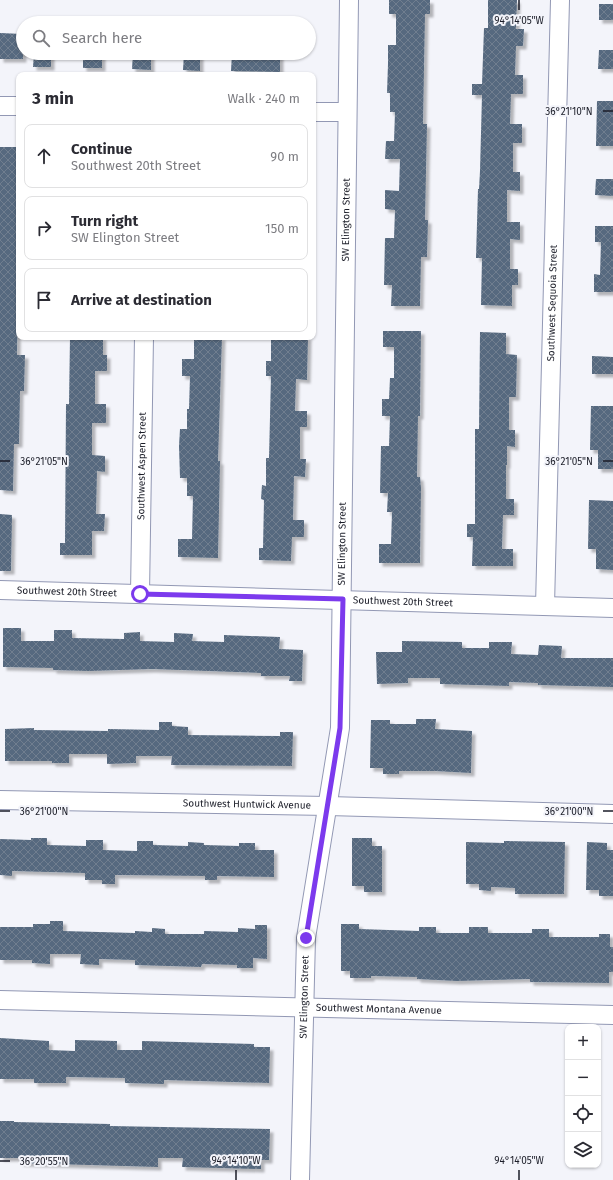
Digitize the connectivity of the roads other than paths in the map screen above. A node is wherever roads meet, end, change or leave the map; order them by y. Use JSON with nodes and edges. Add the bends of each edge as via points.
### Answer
{"nodes":[{"id":1,"x":349,"y":0,"type":"edge"},
{"id":2,"x":560,"y":0,"type":"edge"},
{"id":3,"x":0,"y":106,"type":"edge"},
{"id":4,"x":16,"y":106,"type":"edge"},
{"id":5,"x":316,"y":112,"type":"edge"},
{"id":6,"x":347,"y":112,"type":"junction"},
{"id":7,"x":144,"y":340,"type":"edge"},
{"id":8,"x":0,"y":590,"type":"edge"},
{"id":9,"x":140,"y":594,"type":"junction"},
{"id":10,"x":343,"y":599,"type":"junction"},
{"id":11,"x":545,"y":606,"type":"junction"},
{"id":12,"x":613,"y":608,"type":"edge"},
{"id":13,"x":0,"y":800,"type":"edge"},
{"id":14,"x":328,"y":806,"type":"junction"},
{"id":15,"x":613,"y":814,"type":"edge"},
{"id":16,"x":0,"y":1000,"type":"edge"},
{"id":17,"x":303,"y":1006,"type":"junction"},
{"id":18,"x":613,"y":1014,"type":"edge"},
{"id":19,"x":300,"y":1180,"type":"edge"}],
"edges":[{"from":1,"to":6,"type":"street","name":"SW Elington Street"},
{"from":2,"to":11,"type":"street","name":"Southwest Sequoia Street"},
{"from":3,"to":4,"type":"street"},
{"from":5,"to":6,"type":"street"},
{"from":6,"to":10,"type":"street","name":"SW Elington Street"},
{"from":7,"to":9,"type":"street","name":"Southwest Aspen Street"},
{"from":8,"to":9,"type":"street","name":"Southwest 20th Street"},
{"from":9,"to":10,"type":"street","name":"Southwest 20th Street"},
{"from":10,"to":11,"type":"street","name":"Southwest 20th Street"},
{"from":10,"to":14,"type":"street","name":"SW Elington Street","via":[[340,728]]},
{"from":11,"to":12,"type":"street","name":"Southwest 20th Street"},
{"from":13,"to":14,"type":"street","name":"Southwest Huntwick Avenue"},
{"from":14,"to":15,"type":"street","name":"Southwest Huntwick Avenue"},
{"from":14,"to":17,"type":"street","name":"SW Elington Street","via":[[306,938]]},
{"from":16,"to":17,"type":"street","name":"Southwest Montana Avenue"},
{"from":17,"to":18,"type":"street","name":"Southwest Montana Avenue"},
{"from":17,"to":19,"type":"street","name":"SW Elington Street"}]}
